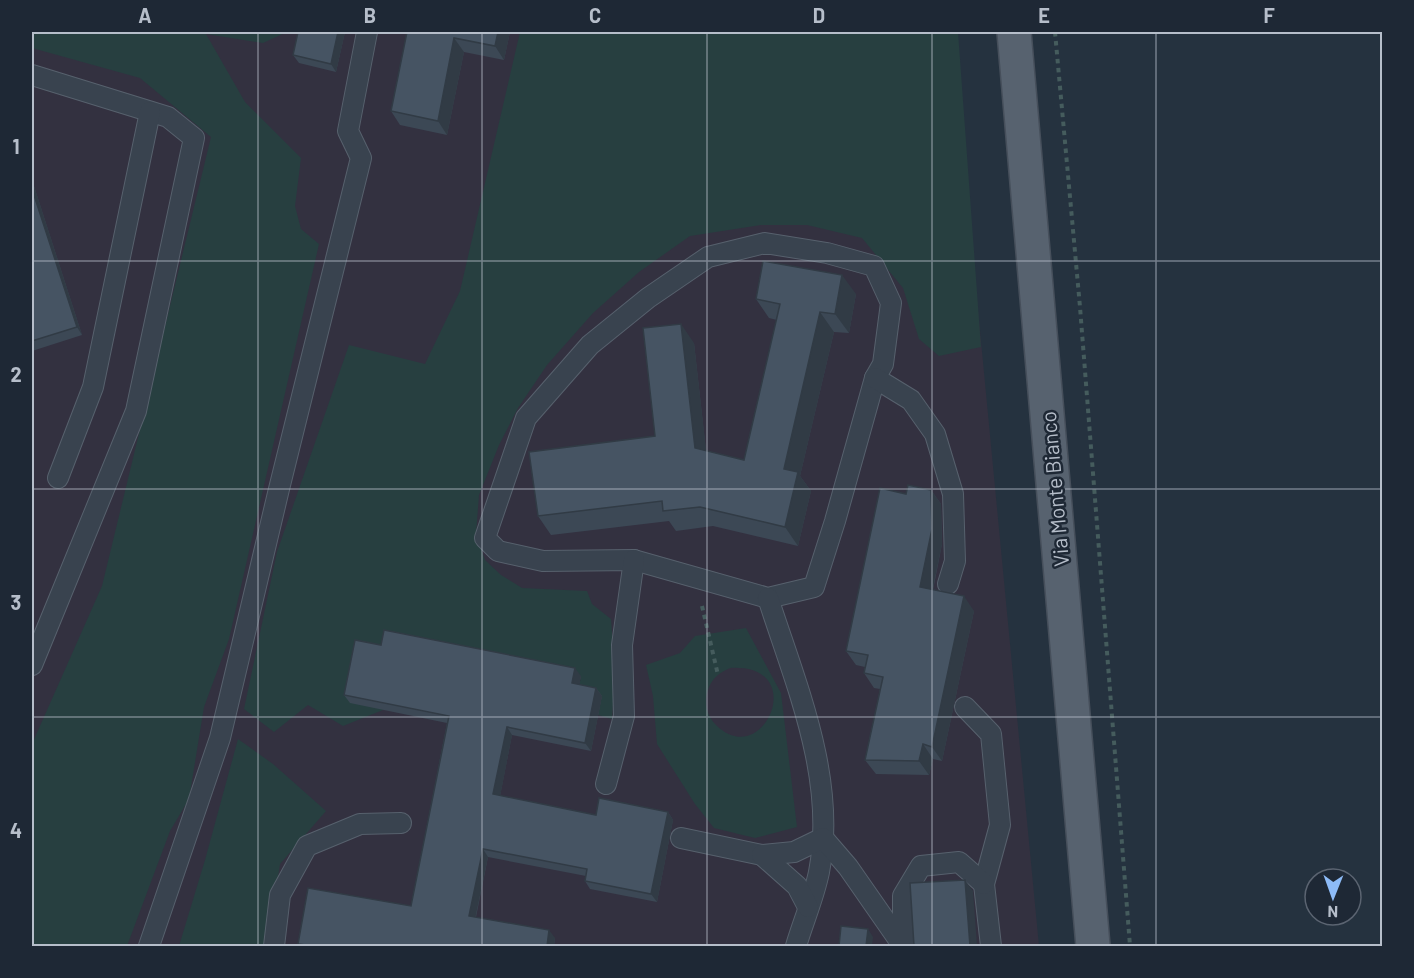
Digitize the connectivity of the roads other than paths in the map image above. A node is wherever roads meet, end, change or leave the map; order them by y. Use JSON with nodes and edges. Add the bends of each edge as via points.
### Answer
{"nodes":[{"id":1,"x":367,"y":32,"type":"edge"},
{"id":2,"x":1014,"y":32,"type":"edge"},
{"id":3,"x":32,"y":75,"type":"edge"},
{"id":4,"x":150,"y":112,"type":"junction"},
{"id":5,"x":875,"y":378,"type":"junction"},
{"id":6,"x":58,"y":478,"type":"dead end"},
{"id":7,"x":634,"y":560,"type":"junction"},
{"id":8,"x":948,"y":584,"type":"dead end"},
{"id":9,"x":768,"y":598,"type":"junction"},
{"id":10,"x":32,"y":665,"type":"edge"},
{"id":11,"x":965,"y":707,"type":"dead end"},
{"id":12,"x":606,"y":784,"type":"dead end"},
{"id":13,"x":402,"y":823,"type":"dead end"},
{"id":14,"x":681,"y":838,"type":"dead end"},
{"id":15,"x":823,"y":838,"type":"junction"},
{"id":16,"x":762,"y":855,"type":"junction"},
{"id":17,"x":984,"y":884,"type":"junction"},
{"id":18,"x":808,"y":907,"type":"junction"},
{"id":19,"x":149,"y":946,"type":"edge"},
{"id":20,"x":274,"y":946,"type":"edge"},
{"id":21,"x":796,"y":946,"type":"edge"},
{"id":22,"x":903,"y":946,"type":"edge"},
{"id":23,"x":991,"y":946,"type":"edge"},
{"id":24,"x":1093,"y":946,"type":"edge"}],
"edges":[{"from":1,"to":19,"type":"lane","via":[[348,131],[361,158],[220,738]]},
{"from":2,"to":24,"type":"main road","name":"Via Monte Bianco"},
{"from":3,"to":4,"type":"lane"},
{"from":4,"to":6,"type":"lane","via":[[93,387]]},
{"from":4,"to":10,"type":"lane","via":[[168,117],[194,138],[136,411]]},
{"from":5,"to":7,"type":"lane","via":[[884,364],[891,303],[874,266],[827,253],[765,243],[708,257],[648,298],[590,345],[526,418],[485,538],[498,551],[543,561]]},
{"from":5,"to":8,"type":"lane","via":[[910,400],[935,434],[953,494],[955,561]]},
{"from":5,"to":9,"type":"lane","via":[[814,587]]},
{"from":7,"to":9,"type":"lane"},
{"from":7,"to":12,"type":"lane","via":[[622,645],[624,716]]},
{"from":9,"to":15,"type":"lane","via":[[811,733]]},
{"from":11,"to":17,"type":"lane","via":[[991,734],[1000,825]]},
{"from":13,"to":20,"type":"lane","via":[[360,824],[307,846],[280,895]]},
{"from":14,"to":16,"type":"lane"},
{"from":15,"to":16,"type":"lane","via":[[794,852]]},
{"from":15,"to":18,"type":"lane","via":[[819,874]]},
{"from":15,"to":22,"type":"lane"},
{"from":16,"to":18,"type":"lane","via":[[797,886]]},
{"from":17,"to":22,"type":"lane","via":[[959,862],[921,866],[903,896]]},
{"from":17,"to":23,"type":"lane"},
{"from":18,"to":21,"type":"lane"}]}
